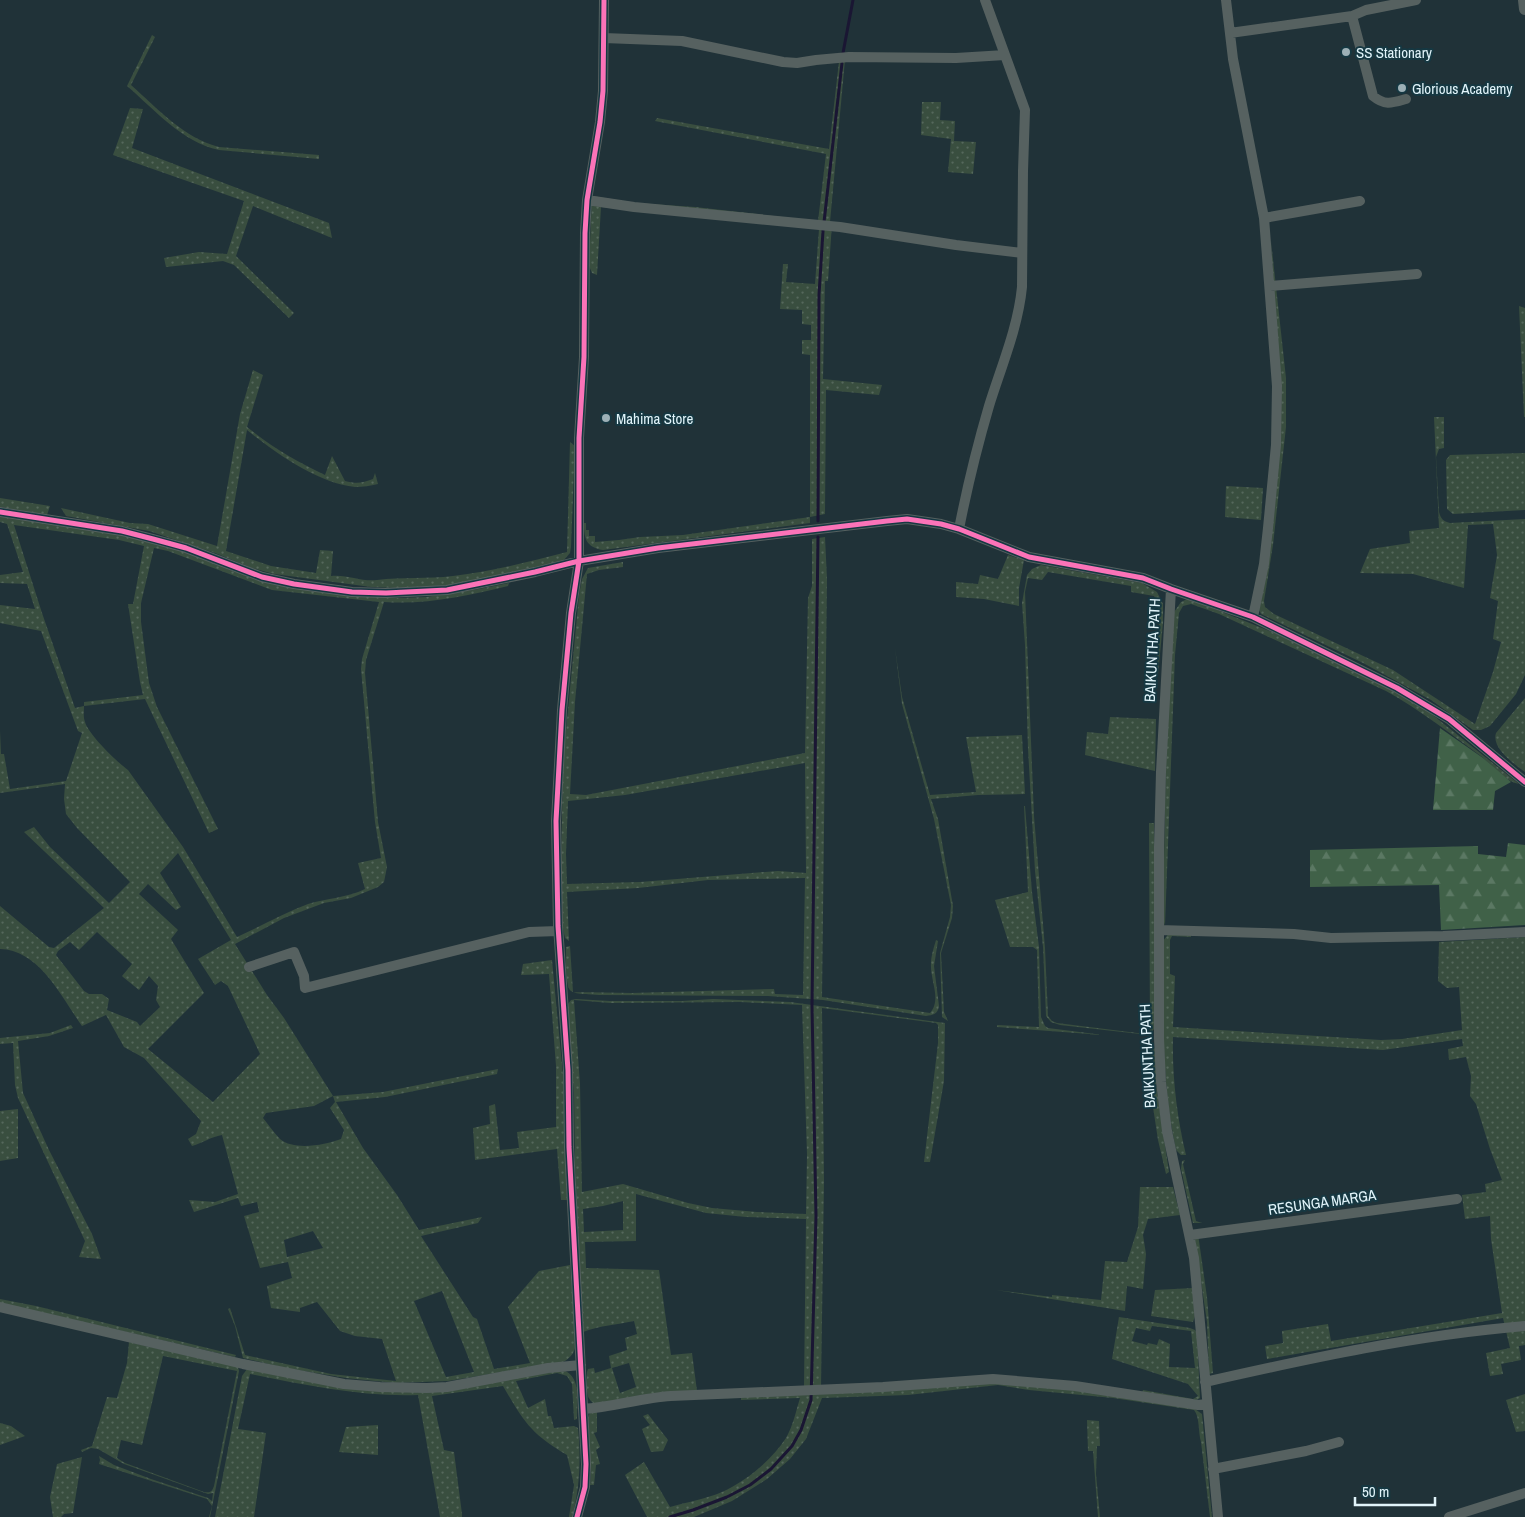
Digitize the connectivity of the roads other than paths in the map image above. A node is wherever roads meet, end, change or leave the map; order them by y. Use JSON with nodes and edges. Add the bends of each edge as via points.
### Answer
{"nodes":[{"id":1,"x":604,"y":0,"type":"edge"},
{"id":2,"x":985,"y":0,"type":"edge"},
{"id":3,"x":1226,"y":0,"type":"edge"},
{"id":4,"x":1416,"y":0,"type":"edge"},
{"id":5,"x":1524,"y":0,"type":"edge"},
{"id":6,"x":1525,"y":9,"type":"edge"},
{"id":7,"x":1352,"y":16,"type":"junction"},
{"id":8,"x":1230,"y":33,"type":"junction"},
{"id":9,"x":604,"y":38,"type":"junction"},
{"id":10,"x":1005,"y":55,"type":"junction"},
{"id":11,"x":1406,"y":99,"type":"dead end"},
{"id":12,"x":587,"y":200,"type":"junction"},
{"id":13,"x":1360,"y":201,"type":"dead end"},
{"id":14,"x":1264,"y":218,"type":"junction"},
{"id":15,"x":1022,"y":253,"type":"junction"},
{"id":16,"x":1417,"y":274,"type":"dead end"},
{"id":17,"x":1270,"y":286,"type":"junction"},
{"id":18,"x":0,"y":512,"type":"edge"},
{"id":19,"x":959,"y":529,"type":"junction"},
{"id":20,"x":579,"y":561,"type":"junction"},
{"id":21,"x":1170,"y":589,"type":"junction"},
{"id":22,"x":1253,"y":617,"type":"junction"},
{"id":23,"x":1525,"y":782,"type":"edge"},
{"id":24,"x":1159,"y":930,"type":"junction"},
{"id":25,"x":558,"y":931,"type":"junction"},
{"id":26,"x":1525,"y":932,"type":"edge"},
{"id":27,"x":249,"y":967,"type":"dead end"},
{"id":28,"x":1457,"y":1199,"type":"dead end"},
{"id":29,"x":1190,"y":1235,"type":"junction"},
{"id":30,"x":0,"y":1307,"type":"edge"},
{"id":31,"x":1525,"y":1326,"type":"edge"},
{"id":32,"x":582,"y":1365,"type":"junction"},
{"id":33,"x":1205,"y":1382,"type":"junction"},
{"id":34,"x":1207,"y":1404,"type":"junction"},
{"id":35,"x":583,"y":1409,"type":"junction"},
{"id":36,"x":1339,"y":1442,"type":"dead end"},
{"id":37,"x":1213,"y":1469,"type":"junction"},
{"id":38,"x":1525,"y":1493,"type":"edge"},
{"id":39,"x":577,"y":1517,"type":"edge"},
{"id":40,"x":1218,"y":1517,"type":"edge"},
{"id":41,"x":1449,"y":1517,"type":"edge"}],
"edges":[{"from":1,"to":9,"type":"street"},
{"from":2,"to":10,"type":"street"},
{"from":3,"to":8,"type":"street"},
{"from":4,"to":7,"type":"street"},
{"from":5,"to":6,"type":"street"},
{"from":7,"to":8,"type":"street"},
{"from":7,"to":11,"type":"street","via":[[1373,96],[1388,104]]},
{"from":8,"to":14,"type":"street"},
{"from":9,"to":10,"type":"street","via":[[682,41],[797,63],[849,57]]},
{"from":9,"to":12,"type":"street","via":[[600,122]]},
{"from":10,"to":15,"type":"street","via":[[1025,110]]},
{"from":12,"to":15,"type":"street","via":[[840,227]]},
{"from":12,"to":20,"type":"street","via":[[579,438]]},
{"from":13,"to":14,"type":"street"},
{"from":14,"to":17,"type":"street"},
{"from":15,"to":19,"type":"street","via":[[1018,314],[970,473]]},
{"from":16,"to":17,"type":"street"},
{"from":17,"to":22,"type":"street","via":[[1277,386],[1276,444],[1265,555]]},
{"from":18,"to":20,"type":"street","via":[[122,531],[186,548],[262,577],[352,592],[447,590]]},
{"from":19,"to":20,"type":"street","via":[[924,521],[887,520]]},
{"from":19,"to":21,"type":"street","via":[[1029,557],[1143,578]]},
{"from":20,"to":25,"type":"street","via":[[562,710],[556,821]]},
{"from":21,"to":22,"type":"street"},
{"from":21,"to":24,"type":"street","name":"BAIKUNTHA PATH","via":[[1161,772]]},
{"from":22,"to":23,"type":"street","via":[[1396,688],[1449,719]]},
{"from":24,"to":26,"type":"street","via":[[1331,938]]},
{"from":24,"to":29,"type":"street","name":"BAIKUNTHA PATH","via":[[1161,1082],[1167,1131]]},
{"from":25,"to":27,"type":"street","via":[[529,932],[305,988],[304,976],[294,952]]},
{"from":25,"to":32,"type":"street"},
{"from":28,"to":29,"type":"street","name":"RESUNGA MARGA"},
{"from":29,"to":33,"type":"street","name":"BAIKUNTHA PATH","via":[[1199,1297]]},
{"from":30,"to":32,"type":"street","via":[[243,1364],[353,1385],[447,1387],[548,1368]]},
{"from":31,"to":33,"type":"street","via":[[1477,1330],[1305,1359]]},
{"from":32,"to":35,"type":"street"},
{"from":33,"to":34,"type":"street","name":"BAIKUNTHA PATH"},
{"from":34,"to":35,"type":"street","via":[[1075,1386],[993,1379],[671,1396]]},
{"from":34,"to":37,"type":"street","name":"BAIKUNTHA PATH"},
{"from":35,"to":39,"type":"street","via":[[585,1487]]},
{"from":36,"to":37,"type":"street"},
{"from":37,"to":40,"type":"street","name":"BAIKUNTHA PATH"},
{"from":38,"to":41,"type":"street"}]}
